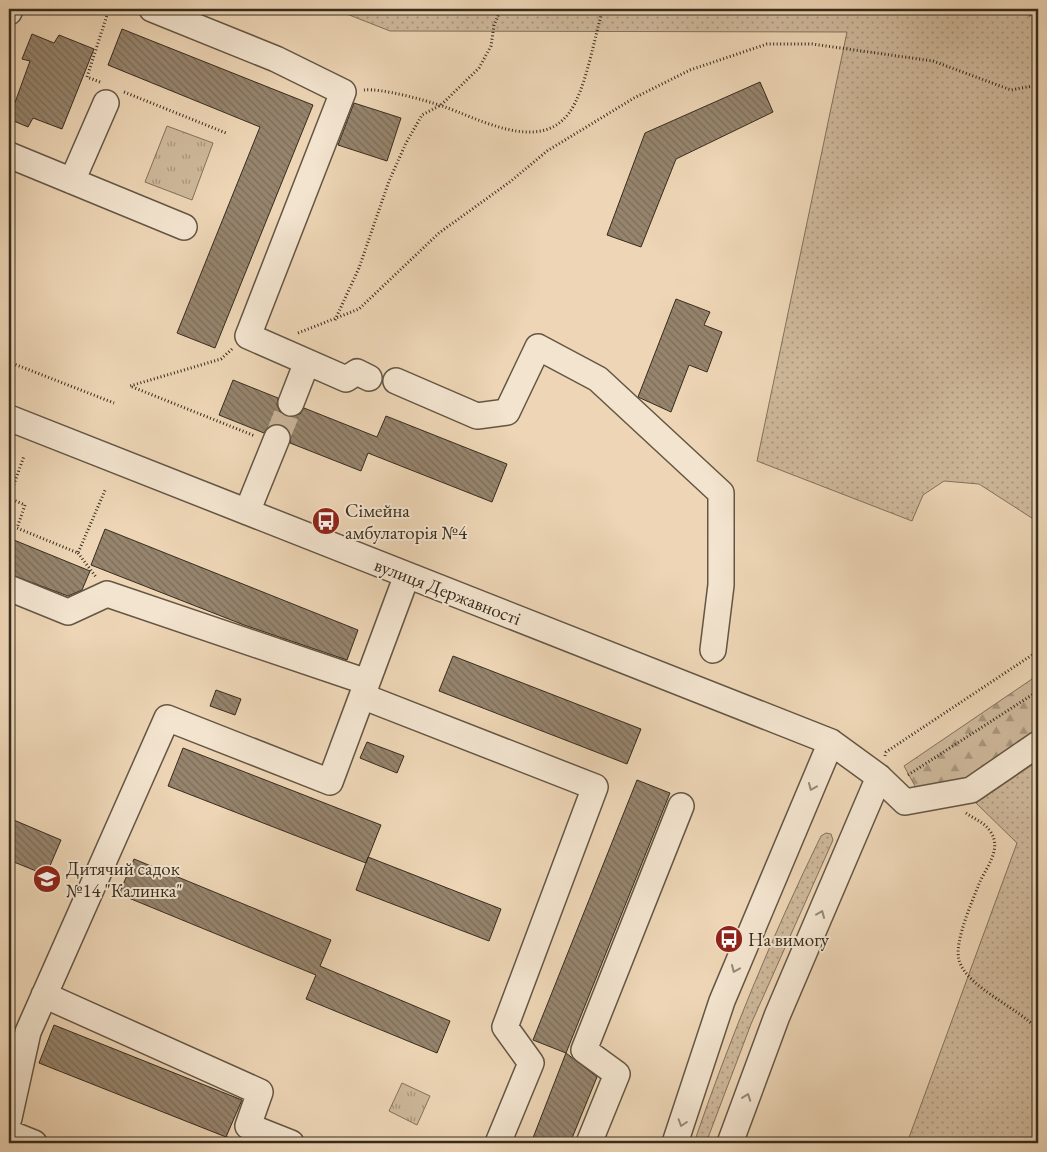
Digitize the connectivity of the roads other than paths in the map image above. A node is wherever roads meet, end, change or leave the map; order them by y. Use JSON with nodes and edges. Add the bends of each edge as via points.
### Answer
{"nodes":[{"id":1,"x":152,"y":9,"type":"edge"},
{"id":2,"x":110,"y":92,"type":"road end"},
{"id":3,"x":9,"y":155,"type":"edge"},
{"id":4,"x":72,"y":181,"type":"junction"},
{"id":5,"x":184,"y":227,"type":"dead end"},
{"id":6,"x":307,"y":362,"type":"junction"},
{"id":7,"x":369,"y":378,"type":"dead end"},
{"id":8,"x":396,"y":381,"type":"dead end"},
{"id":9,"x":291,"y":403,"type":"tunnel mouth"},
{"id":10,"x":9,"y":418,"type":"edge"},
{"id":11,"x":275,"y":441,"type":"tunnel mouth"},
{"id":12,"x":247,"y":512,"type":"junction"},
{"id":13,"x":407,"y":575,"type":"junction"},
{"id":14,"x":9,"y":588,"type":"edge"},
{"id":15,"x":713,"y":650,"type":"dead end"},
{"id":16,"x":365,"y":689,"type":"junction"},
{"id":17,"x":831,"y":742,"type":"junction"},
{"id":18,"x":1038,"y":744,"type":"edge"},
{"id":19,"x":883,"y":782,"type":"junction"},
{"id":20,"x":681,"y":806,"type":"dead end"},
{"id":21,"x":44,"y":995,"type":"junction"},
{"id":22,"x":9,"y":1118,"type":"edge"},
{"id":23,"x":9,"y":1133,"type":"edge"},
{"id":24,"x":34,"y":1143,"type":"edge"},
{"id":25,"x":291,"y":1143,"type":"edge"},
{"id":26,"x":498,"y":1143,"type":"edge"},
{"id":27,"x":590,"y":1143,"type":"edge"},
{"id":28,"x":675,"y":1143,"type":"edge"},
{"id":29,"x":730,"y":1143,"type":"edge"}],
"edges":[{"from":1,"to":6,"type":"street","via":[[276,59],[343,92],[258,340]]},
{"from":2,"to":4,"type":"street"},
{"from":3,"to":4,"type":"street"},
{"from":4,"to":5,"type":"street"},
{"from":6,"to":7,"type":"street","via":[[346,379],[357,372]]},
{"from":6,"to":9,"type":"street"},
{"from":8,"to":15,"type":"street","via":[[477,416],[507,412],[538,347],[598,379],[721,492],[721,584]]},
{"from":10,"to":12,"type":"street","name":"вулиця Державності"},
{"from":11,"to":12,"type":"street"},
{"from":12,"to":13,"type":"street","name":"вулиця Державності"},
{"from":13,"to":16,"type":"street"},
{"from":13,"to":17,"type":"street","name":"вулиця Державності"},
{"from":14,"to":16,"type":"street","via":[[68,612],[107,594]]},
{"from":16,"to":21,"type":"street","via":[[330,782],[167,718]]},
{"from":16,"to":26,"type":"street","via":[[594,788],[505,1026],[531,1063]]},
{"from":17,"to":19,"type":"street","name":"вулиця Державності"},
{"from":17,"to":28,"type":"street","one_way":true,"via":[[722,1001]]},
{"from":18,"to":19,"type":"street","name":"вулиця Державності","via":[[971,790],[905,802]]},
{"from":29,"to":19,"type":"street","one_way":true,"via":[[777,1016]]},
{"from":20,"to":27,"type":"street","via":[[584,1050],[617,1074]]},
{"from":21,"to":22,"type":"street","via":[[28,1032]]},
{"from":21,"to":25,"type":"street","via":[[260,1092],[248,1126]]},
{"from":23,"to":24,"type":"street"}]}
